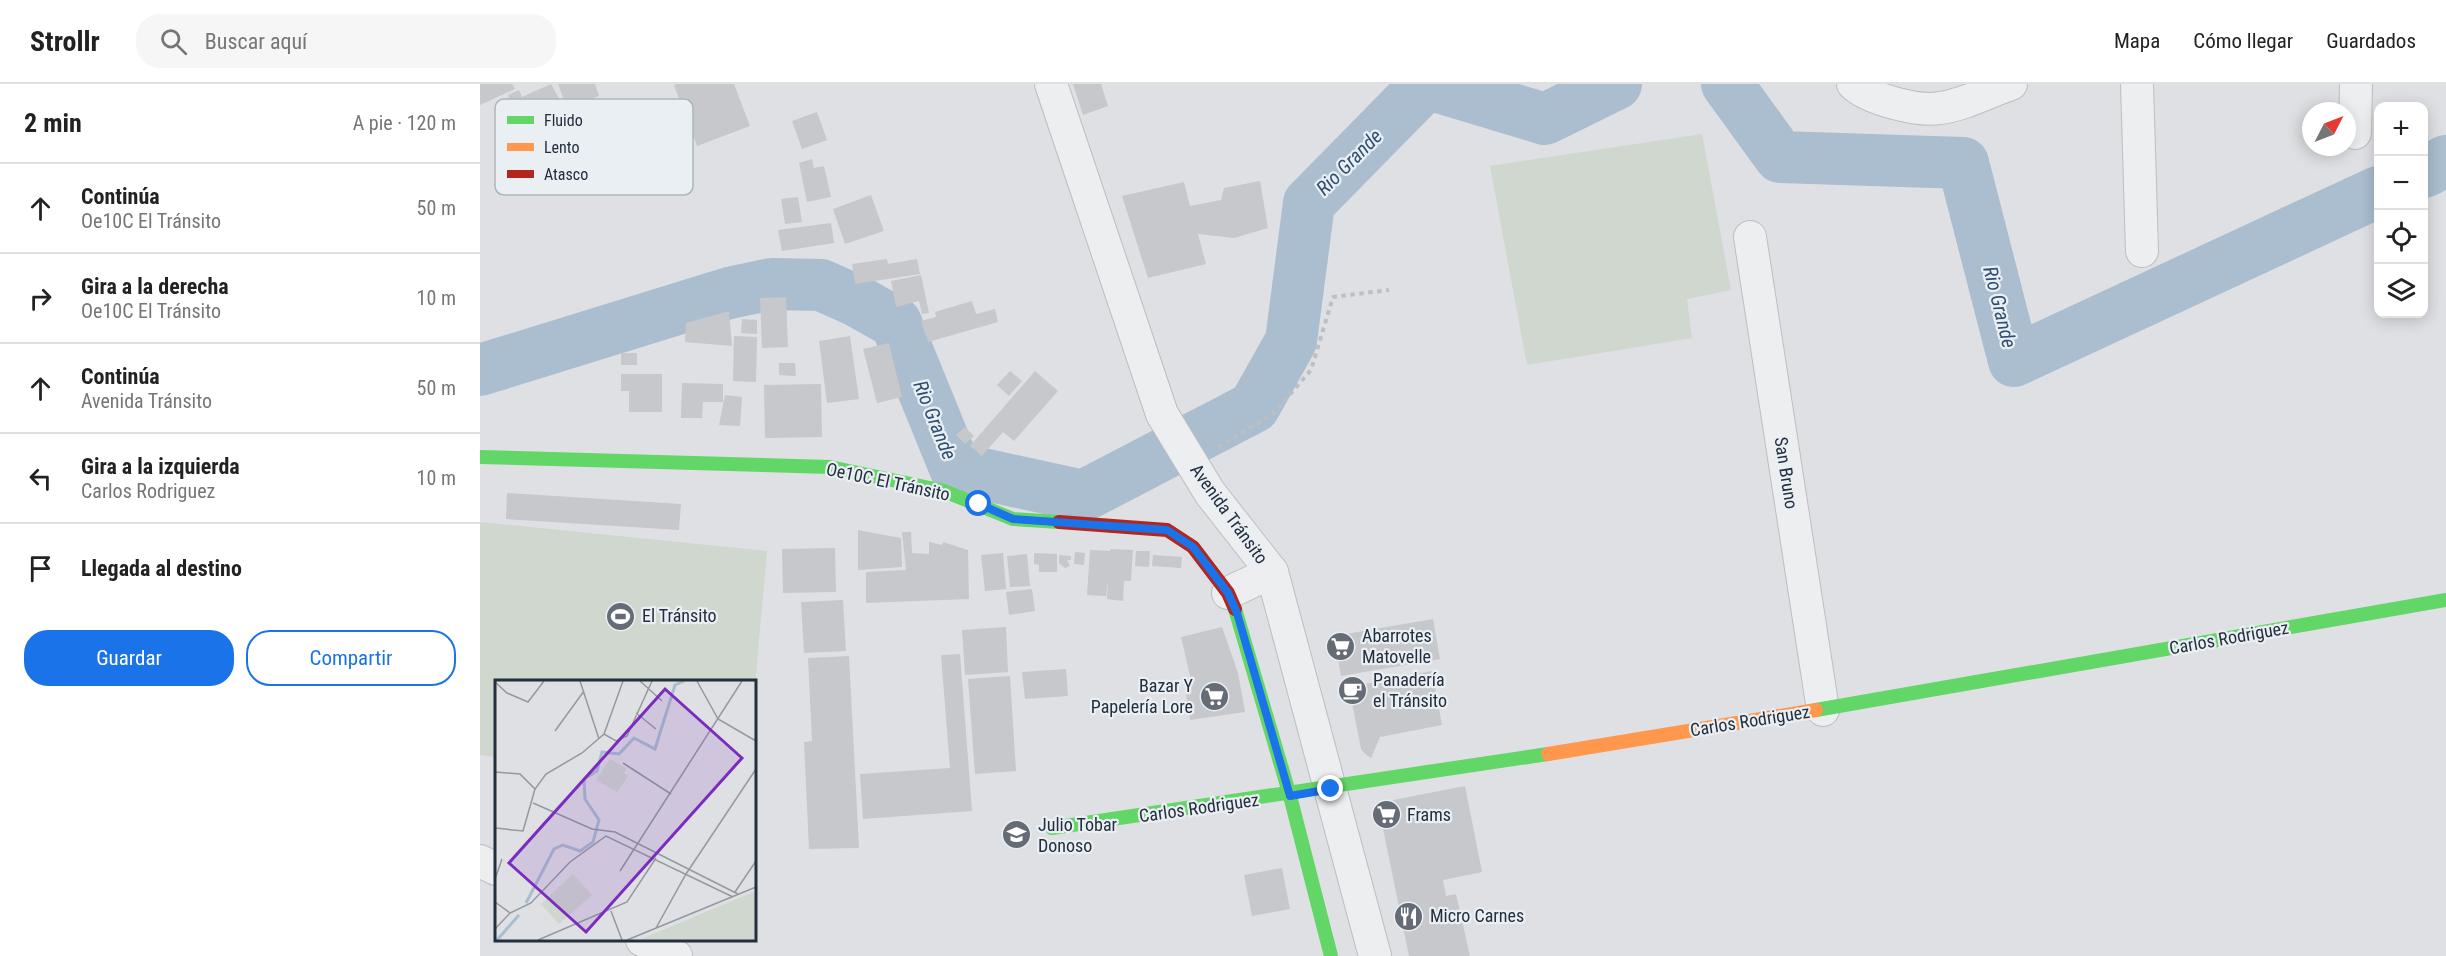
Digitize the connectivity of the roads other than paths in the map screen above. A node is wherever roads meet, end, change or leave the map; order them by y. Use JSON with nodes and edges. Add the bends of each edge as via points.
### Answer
{"nodes":[{"id":1,"x":1051,"y":84,"type":"edge"},
{"id":2,"x":1853,"y":84,"type":"edge"},
{"id":3,"x":2011,"y":84,"type":"edge"},
{"id":4,"x":2137,"y":84,"type":"edge"},
{"id":5,"x":2356,"y":84,"type":"edge"},
{"id":6,"x":2356,"y":102,"type":"edge"},
{"id":7,"x":1750,"y":237,"type":"dead end"},
{"id":8,"x":2142,"y":251,"type":"dead end"},
{"id":9,"x":480,"y":457,"type":"edge"},
{"id":10,"x":1272,"y":572,"type":"junction"},
{"id":11,"x":1228,"y":593,"type":"junction"},
{"id":12,"x":2446,"y":600,"type":"edge"},
{"id":13,"x":1823,"y":710,"type":"junction"},
{"id":14,"x":1331,"y":789,"type":"junction"},
{"id":15,"x":1290,"y":796,"type":"junction"},
{"id":16,"x":1052,"y":828,"type":"dead end"},
{"id":17,"x":480,"y":861,"type":"edge"},
{"id":18,"x":495,"y":868,"type":"edge"},
{"id":19,"x":646,"y":941,"type":"edge"},
{"id":20,"x":676,"y":956,"type":"edge"},
{"id":21,"x":1331,"y":956,"type":"edge"},
{"id":22,"x":1375,"y":956,"type":"edge"}],
"edges":[{"from":1,"to":10,"type":"street","name":"Avenida Tránsito","via":[[1162,414],[1210,493]]},
{"from":2,"to":3,"type":"street","via":[[1861,92],[1900,104],[1940,109]]},
{"from":4,"to":8,"type":"street"},
{"from":5,"to":6,"type":"street"},
{"from":7,"to":13,"type":"street","name":"San Bruno"},
{"from":9,"to":11,"type":"street","name":"Oe10C El Tránsito","via":[[830,467],[944,491],[1013,519],[1167,530],[1193,547]]},
{"from":10,"to":11,"type":"street"},
{"from":10,"to":14,"type":"street","name":"Avenida Tránsito"},
{"from":11,"to":15,"type":"street"},
{"from":12,"to":13,"type":"street","name":"Carlos Rodriguez"},
{"from":13,"to":14,"type":"street","name":"Carlos Rodriguez"},
{"from":14,"to":15,"type":"street","name":"Carlos Rodriguez"},
{"from":14,"to":22,"type":"street","name":"Avenida Tránsito"},
{"from":15,"to":16,"type":"street","name":"Carlos Rodriguez"},
{"from":15,"to":21,"type":"street"},
{"from":17,"to":18,"type":"street"},
{"from":19,"to":20,"type":"street"}]}
